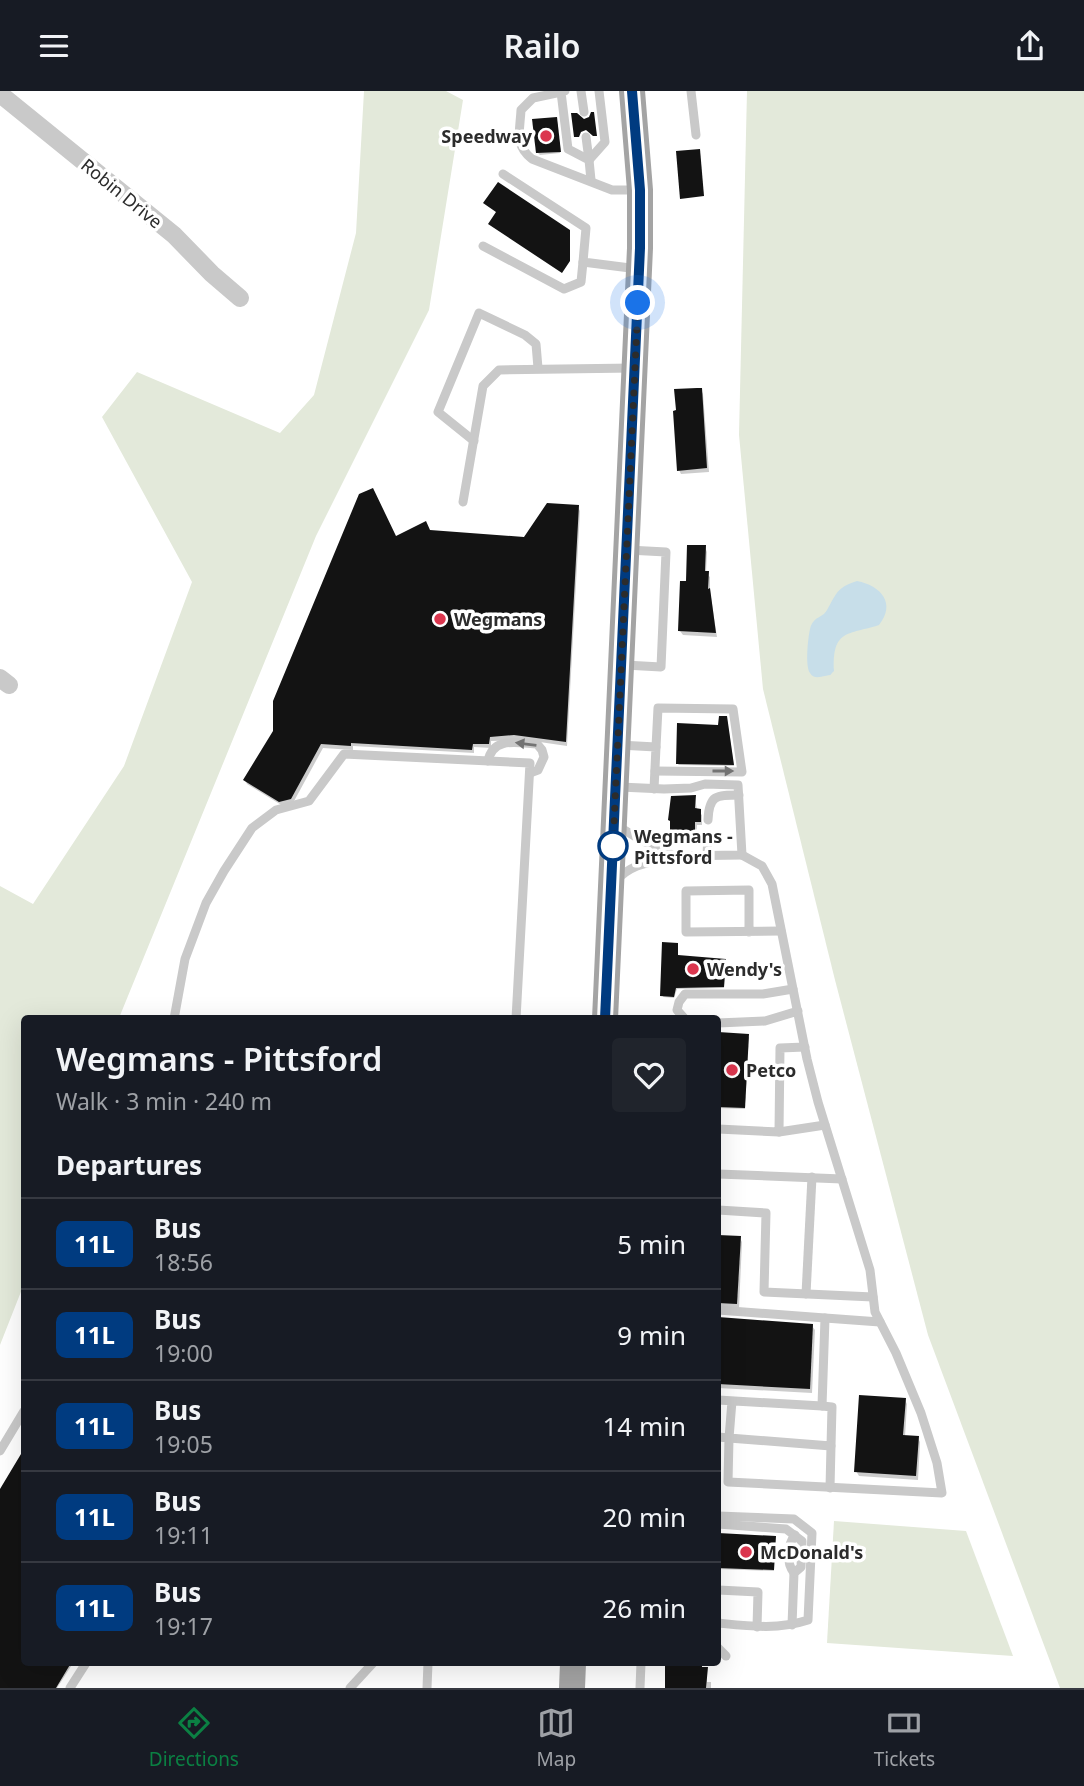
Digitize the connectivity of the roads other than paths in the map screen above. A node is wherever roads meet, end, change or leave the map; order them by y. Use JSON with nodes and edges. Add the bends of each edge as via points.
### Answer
{"nodes":[{"id":1,"x":566,"y":91,"type":"edge"},
{"id":2,"x":581,"y":91,"type":"edge"},
{"id":3,"x":599,"y":91,"type":"edge"},
{"id":4,"x":632,"y":91,"type":"edge"},
{"id":5,"x":691,"y":91,"type":"edge"},
{"id":6,"x":561,"y":92,"type":"edge"},
{"id":7,"x":0,"y":94,"type":"edge"},
{"id":8,"x":584,"y":112,"type":"dead end"},
{"id":9,"x":696,"y":135,"type":"dead end"},
{"id":10,"x":586,"y":137,"type":"dead end"},
{"id":11,"x":589,"y":160,"type":"junction"},
{"id":12,"x":503,"y":174,"type":"dead end"},
{"id":13,"x":591,"y":180,"type":"junction"},
{"id":14,"x":640,"y":190,"type":"junction"},
{"id":15,"x":483,"y":246,"type":"dead end"},
{"id":16,"x":583,"y":263,"type":"junction"},
{"id":17,"x":639,"y":269,"type":"junction"},
{"id":18,"x":240,"y":298,"type":"dead end"},
{"id":19,"x":538,"y":368,"type":"junction"},
{"id":20,"x":634,"y":368,"type":"junction"},
{"id":21,"x":474,"y":441,"type":"junction"},
{"id":22,"x":463,"y":502,"type":"dead end"},
{"id":23,"x":626,"y":549,"type":"junction"},
{"id":24,"x":621,"y":665,"type":"junction"},
{"id":25,"x":618,"y":745,"type":"junction"},
{"id":26,"x":656,"y":747,"type":"junction"},
{"id":27,"x":488,"y":761,"type":"junction"},
{"id":28,"x":655,"y":771,"type":"junction"},
{"id":29,"x":530,"y":773,"type":"junction"},
{"id":30,"x":616,"y":787,"type":"junction"},
{"id":31,"x":654,"y":789,"type":"junction"},
{"id":32,"x":739,"y":790,"type":"junction"},
{"id":33,"x":708,"y":820,"type":"dead end"},
{"id":34,"x":614,"y":822,"type":"junction"},
{"id":35,"x":708,"y":835,"type":"dead end"},
{"id":36,"x":707,"y":855,"type":"junction"},
{"id":37,"x":742,"y":855,"type":"junction"},
{"id":38,"x":674,"y":856,"type":"junction"},
{"id":39,"x":611,"y":887,"type":"junction"},
{"id":40,"x":781,"y":931,"type":"junction"},
{"id":41,"x":749,"y":932,"type":"junction"},
{"id":42,"x":793,"y":989,"type":"junction"},
{"id":43,"x":799,"y":1011,"type":"junction"},
{"id":44,"x":175,"y":1015,"type":"edge"},
{"id":45,"x":516,"y":1015,"type":"edge"},
{"id":46,"x":605,"y":1015,"type":"edge"},
{"id":47,"x":681,"y":1015,"type":"edge"},
{"id":48,"x":721,"y":1023,"type":"edge"},
{"id":49,"x":805,"y":1047,"type":"junction"},
{"id":50,"x":825,"y":1125,"type":"junction"},
{"id":51,"x":721,"y":1129,"type":"edge"},
{"id":52,"x":779,"y":1132,"type":"junction"},
{"id":53,"x":721,"y":1174,"type":"edge"},
{"id":54,"x":812,"y":1177,"type":"junction"},
{"id":55,"x":842,"y":1178,"type":"junction"},
{"id":56,"x":721,"y":1210,"type":"edge"},
{"id":57,"x":806,"y":1294,"type":"junction"},
{"id":58,"x":873,"y":1297,"type":"junction"},
{"id":59,"x":721,"y":1310,"type":"edge"},
{"id":60,"x":825,"y":1318,"type":"junction"},
{"id":61,"x":880,"y":1322,"type":"junction"},
{"id":62,"x":721,"y":1400,"type":"edge"},
{"id":63,"x":732,"y":1401,"type":"junction"},
{"id":64,"x":822,"y":1406,"type":"junction"},
{"id":65,"x":21,"y":1416,"type":"edge"},
{"id":66,"x":721,"y":1437,"type":"edge"},
{"id":67,"x":729,"y":1438,"type":"junction"},
{"id":68,"x":831,"y":1446,"type":"junction"},
{"id":69,"x":0,"y":1451,"type":"edge"},
{"id":70,"x":830,"y":1488,"type":"junction"},
{"id":71,"x":721,"y":1516,"type":"edge"},
{"id":72,"x":721,"y":1524,"type":"edge"},
{"id":73,"x":721,"y":1590,"type":"edge"},
{"id":74,"x":721,"y":1623,"type":"edge"},
{"id":75,"x":792,"y":1625,"type":"junction"},
{"id":76,"x":757,"y":1627,"type":"junction"},
{"id":77,"x":721,"y":1651,"type":"edge"},
{"id":78,"x":726,"y":1656,"type":"dead end"},
{"id":79,"x":84,"y":1666,"type":"edge"},
{"id":80,"x":370,"y":1666,"type":"edge"},
{"id":81,"x":428,"y":1666,"type":"edge"},
{"id":82,"x":573,"y":1666,"type":"edge"},
{"id":83,"x":641,"y":1666,"type":"edge"},
{"id":84,"x":70,"y":1688,"type":"edge"},
{"id":85,"x":350,"y":1688,"type":"edge"},
{"id":86,"x":427,"y":1688,"type":"edge"},
{"id":87,"x":572,"y":1688,"type":"edge"},
{"id":88,"x":640,"y":1688,"type":"edge"}],
"edges":[{"from":1,"to":6,"type":"lane"},
{"from":2,"to":8,"type":"lane"},
{"from":3,"to":11,"type":"lane","via":[[605,142]]},
{"from":4,"to":14,"type":"main road"},
{"from":5,"to":9,"type":"lane"},
{"from":6,"to":11,"type":"lane","via":[[568,149]]},
{"from":6,"to":13,"type":"lane","via":[[533,98],[521,110],[519,145],[532,159]]},
{"from":7,"to":18,"type":"street","name":"Robin Drive","via":[[174,235]]},
{"from":10,"to":11,"type":"lane"},
{"from":11,"to":13,"type":"lane"},
{"from":12,"to":16,"type":"lane","via":[[586,228]]},
{"from":13,"to":14,"type":"lane","via":[[612,190]]},
{"from":14,"to":17,"type":"main road"},
{"from":15,"to":16,"type":"lane","via":[[564,289],[581,282]]},
{"from":16,"to":17,"type":"lane"},
{"from":17,"to":20,"type":"main road"},
{"from":19,"to":20,"type":"lane"},
{"from":19,"to":21,"type":"lane","via":[[499,370],[483,386]]},
{"from":19,"to":21,"type":"lane","via":[[536,344],[479,313],[438,412]]},
{"from":20,"to":23,"type":"main road"},
{"from":21,"to":22,"type":"lane"},
{"from":23,"to":24,"type":"main road"},
{"from":23,"to":24,"type":"lane","via":[[666,552],[663,641],[661,667]]},
{"from":24,"to":25,"type":"main road"},
{"from":25,"to":26,"type":"lane"},
{"from":25,"to":30,"type":"main road"},
{"from":26,"to":28,"type":"lane"},
{"from":28,"to":26,"type":"lane","one_way":true,"via":[[741,772],[733,709],[658,708]]},
{"from":27,"to":29,"type":"lane","via":[[530,763]]},
{"from":29,"to":27,"type":"lane","one_way":true,"via":[[542,762],[537,744],[506,742],[490,752]]},
{"from":27,"to":44,"type":"lane","via":[[344,754],[309,801],[276,810],[252,828],[206,903],[185,959]]},
{"from":28,"to":31,"type":"lane"},
{"from":29,"to":45,"type":"lane"},
{"from":30,"to":31,"type":"lane"},
{"from":30,"to":34,"type":"main road"},
{"from":31,"to":32,"type":"lane","via":[[705,785]]},
{"from":32,"to":33,"type":"lane","via":[[713,798]]},
{"from":32,"to":37,"type":"lane"},
{"from":34,"to":38,"type":"lane"},
{"from":34,"to":39,"type":"main road"},
{"from":35,"to":36,"type":"lane"},
{"from":36,"to":37,"type":"lane"},
{"from":36,"to":38,"type":"lane"},
{"from":37,"to":40,"type":"lane","via":[[762,866],[772,884]]},
{"from":38,"to":39,"type":"lane","via":[[638,865]]},
{"from":39,"to":46,"type":"main road"},
{"from":40,"to":41,"type":"lane"},
{"from":40,"to":42,"type":"lane"},
{"from":41,"to":41,"type":"lane","via":[[686,932],[685,891],[749,890]]},
{"from":42,"to":43,"type":"lane"},
{"from":42,"to":47,"type":"lane","via":[[763,994],[685,994],[677,1010]]},
{"from":43,"to":48,"type":"lane","via":[[765,1021]]},
{"from":43,"to":49,"type":"lane"},
{"from":49,"to":50,"type":"lane"},
{"from":49,"to":52,"type":"lane","via":[[780,1048]]},
{"from":50,"to":52,"type":"lane"},
{"from":50,"to":55,"type":"lane"},
{"from":51,"to":52,"type":"lane"},
{"from":53,"to":54,"type":"lane"},
{"from":54,"to":55,"type":"lane"},
{"from":54,"to":57,"type":"lane"},
{"from":55,"to":58,"type":"lane","via":[[870,1270]]},
{"from":56,"to":57,"type":"lane","via":[[766,1213],[764,1292]]},
{"from":57,"to":58,"type":"lane"},
{"from":58,"to":61,"type":"lane"},
{"from":59,"to":60,"type":"lane"},
{"from":60,"to":61,"type":"lane"},
{"from":60,"to":64,"type":"lane"},
{"from":61,"to":70,"type":"lane","via":[[921,1413],[942,1493]]},
{"from":62,"to":63,"type":"lane"},
{"from":63,"to":64,"type":"lane"},
{"from":63,"to":67,"type":"lane"},
{"from":64,"to":68,"type":"lane","via":[[832,1407]]},
{"from":65,"to":69,"type":"lane"},
{"from":66,"to":67,"type":"lane"},
{"from":67,"to":68,"type":"lane"},
{"from":67,"to":70,"type":"lane","via":[[728,1482]]},
{"from":68,"to":70,"type":"lane"},
{"from":71,"to":75,"type":"lane","via":[[794,1519],[812,1533],[808,1620]]},
{"from":72,"to":75,"type":"lane","via":[[786,1528],[802,1541],[801,1567],[794,1573]]},
{"from":73,"to":76,"type":"lane","via":[[758,1592]]},
{"from":74,"to":76,"type":"lane"},
{"from":75,"to":76,"type":"lane"},
{"from":77,"to":78,"type":"lane"},
{"from":79,"to":84,"type":"lane"},
{"from":80,"to":85,"type":"lane"},
{"from":81,"to":86,"type":"lane"},
{"from":82,"to":87,"type":"main road"},
{"from":83,"to":88,"type":"lane"}]}
